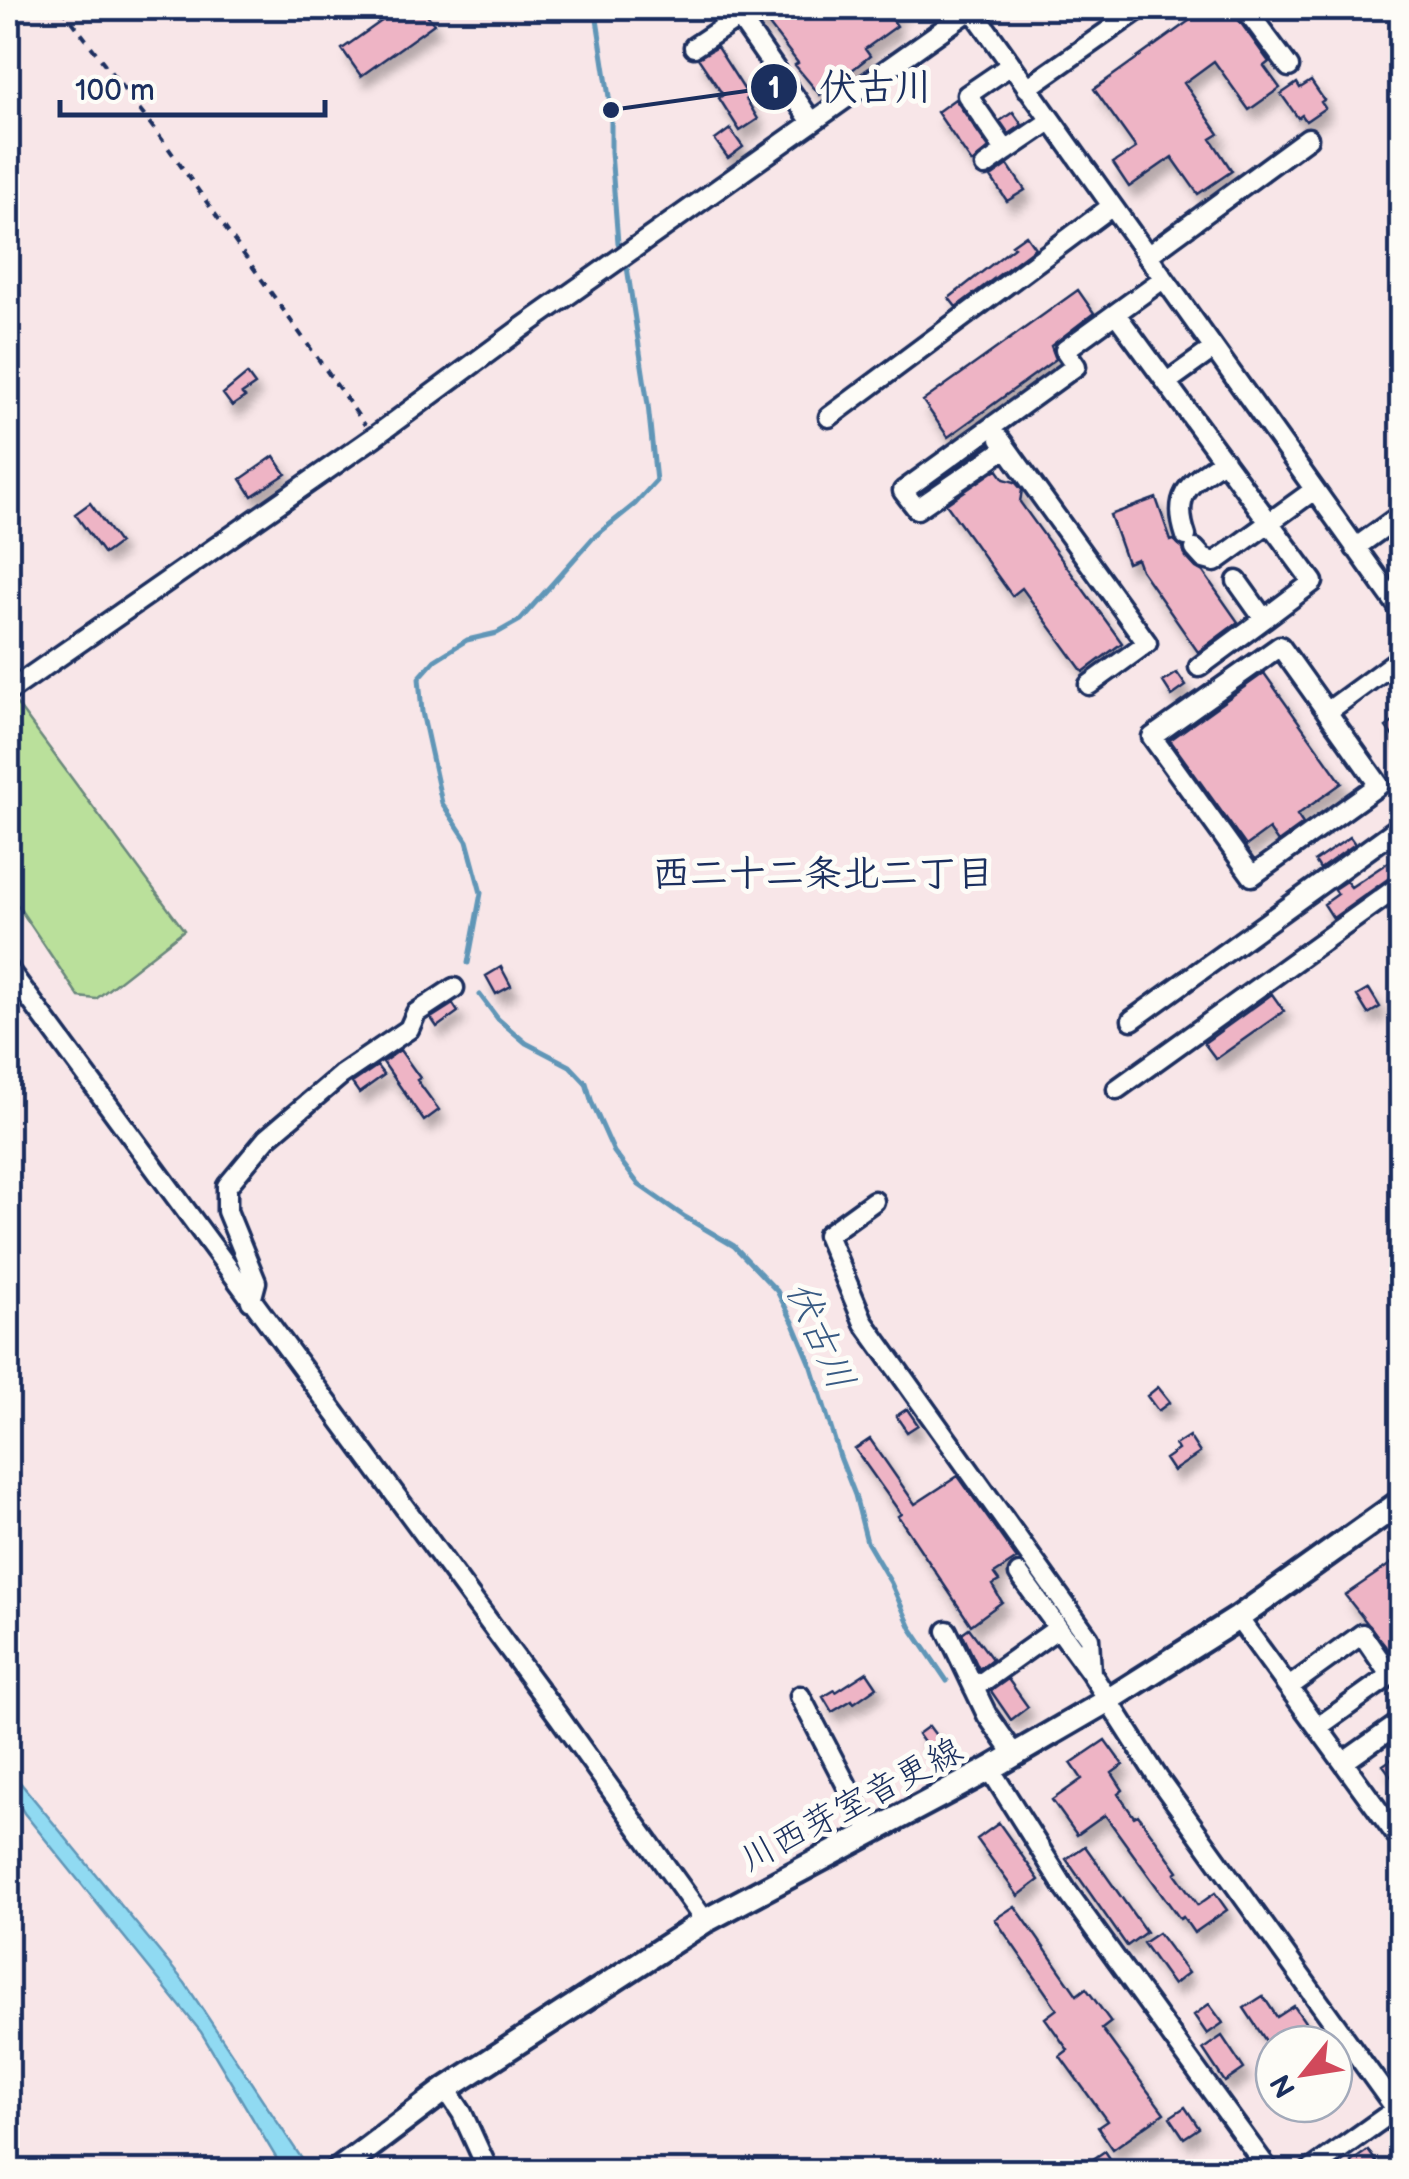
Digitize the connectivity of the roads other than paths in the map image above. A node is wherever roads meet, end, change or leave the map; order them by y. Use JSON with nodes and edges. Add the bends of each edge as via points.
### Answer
{"nodes":[{"id":1,"x":971,"y":8,"type":"edge"},
{"id":2,"x":1140,"y":8,"type":"edge"},
{"id":3,"x":1245,"y":8,"type":"edge"},
{"id":4,"x":694,"y":47,"type":"dead end"},
{"id":5,"x":1011,"y":65,"type":"junction"},
{"id":6,"x":1289,"y":67,"type":"dead end"},
{"id":7,"x":1027,"y":88,"type":"junction"},
{"id":8,"x":1050,"y":121,"type":"junction"},
{"id":9,"x":812,"y":122,"type":"junction"},
{"id":10,"x":1308,"y":138,"type":"dead end"},
{"id":11,"x":1006,"y":151,"type":"junction"},
{"id":12,"x":986,"y":166,"type":"dead end"},
{"id":13,"x":1112,"y":206,"type":"junction"},
{"id":14,"x":1147,"y":256,"type":"junction"},
{"id":15,"x":1163,"y":279,"type":"junction"},
{"id":16,"x":1116,"y":314,"type":"junction"},
{"id":17,"x":1213,"y":349,"type":"junction"},
{"id":18,"x":1167,"y":382,"type":"junction"},
{"id":19,"x":829,"y":417,"type":"dead end"},
{"id":20,"x":991,"y":427,"type":"junction"},
{"id":21,"x":1006,"y":448,"type":"junction"},
{"id":22,"x":1224,"y":460,"type":"junction"},
{"id":23,"x":1314,"y":490,"type":"junction"},
{"id":24,"x":1402,"y":514,"type":"edge"},
{"id":25,"x":1270,"y":522,"type":"junction"},
{"id":26,"x":1355,"y":548,"type":"junction"},
{"id":27,"x":1237,"y":581,"type":"dead end"},
{"id":28,"x":1402,"y":612,"type":"edge"},
{"id":29,"x":1264,"y":619,"type":"junction"},
{"id":30,"x":1402,"y":657,"type":"edge"},
{"id":31,"x":1200,"y":668,"type":"dead end"},
{"id":32,"x":1089,"y":685,"type":"dead end"},
{"id":33,"x":8,"y":692,"type":"edge"},
{"id":34,"x":1327,"y":712,"type":"junction"},
{"id":35,"x":1402,"y":825,"type":"edge"},
{"id":36,"x":1402,"y":884,"type":"edge"},
{"id":37,"x":8,"y":969,"type":"edge"},
{"id":38,"x":454,"y":988,"type":"dead end"},
{"id":39,"x":1132,"y":1020,"type":"dead end"},
{"id":40,"x":1117,"y":1089,"type":"dead end"},
{"id":41,"x":874,"y":1201,"type":"dead end"},
{"id":42,"x":251,"y":1301,"type":"junction"},
{"id":43,"x":1402,"y":1501,"type":"edge"},
{"id":44,"x":1019,"y":1574,"type":"dead end"},
{"id":45,"x":1238,"y":1618,"type":"junction"},
{"id":46,"x":1058,"y":1628,"type":"junction"},
{"id":47,"x":947,"y":1631,"type":"dead end"},
{"id":48,"x":1396,"y":1671,"type":"edge"},
{"id":49,"x":1091,"y":1673,"type":"junction"},
{"id":50,"x":1288,"y":1687,"type":"junction"},
{"id":51,"x":974,"y":1688,"type":"junction"},
{"id":52,"x":800,"y":1696,"type":"dead end"},
{"id":53,"x":1106,"y":1701,"type":"junction"},
{"id":54,"x":1402,"y":1721,"type":"edge"},
{"id":55,"x":1318,"y":1726,"type":"junction"},
{"id":56,"x":1015,"y":1755,"type":"junction"},
{"id":57,"x":1344,"y":1762,"type":"junction"},
{"id":58,"x":990,"y":1770,"type":"junction"},
{"id":59,"x":872,"y":1832,"type":"junction"},
{"id":60,"x":1402,"y":1843,"type":"edge"},
{"id":61,"x":705,"y":1921,"type":"junction"},
{"id":62,"x":446,"y":2090,"type":"junction"},
{"id":63,"x":1399,"y":2107,"type":"edge"},
{"id":64,"x":336,"y":2172,"type":"edge"},
{"id":65,"x":489,"y":2172,"type":"edge"},
{"id":66,"x":1270,"y":2172,"type":"edge"},
{"id":67,"x":1308,"y":2172,"type":"edge"}],
"edges":[{"from":1,"to":5,"type":"street"},
{"from":1,"to":9,"type":"street"},
{"from":2,"to":7,"type":"street"},
{"from":3,"to":6,"type":"street"},
{"from":4,"to":9,"type":"street","via":[[740,17]]},
{"from":5,"to":7,"type":"street"},
{"from":5,"to":11,"type":"street","via":[[968,95]]},
{"from":7,"to":8,"type":"street"},
{"from":8,"to":11,"type":"street"},
{"from":8,"to":13,"type":"street"},
{"from":9,"to":33,"type":"street"},
{"from":10,"to":14,"type":"street"},
{"from":11,"to":12,"type":"street"},
{"from":13,"to":14,"type":"street"},
{"from":13,"to":19,"type":"street"},
{"from":14,"to":15,"type":"street"},
{"from":15,"to":16,"type":"street"},
{"from":15,"to":17,"type":"street"},
{"from":16,"to":18,"type":"street"},
{"from":16,"to":20,"type":"street","via":[[1065,350],[1076,366]]},
{"from":17,"to":18,"type":"street"},
{"from":17,"to":23,"type":"street"},
{"from":18,"to":22,"type":"street"},
{"from":20,"to":21,"type":"street"},
{"from":20,"to":21,"type":"street","via":[[903,491],[917,510]]},
{"from":21,"to":32,"type":"street","via":[[1147,643]]},
{"from":22,"to":25,"type":"street"},
{"from":22,"to":25,"type":"street","via":[[1180,497],[1190,542],[1215,562]]},
{"from":23,"to":25,"type":"street"},
{"from":23,"to":26,"type":"street"},
{"from":24,"to":26,"type":"street"},
{"from":25,"to":29,"type":"street","via":[[1313,582]]},
{"from":26,"to":28,"type":"street"},
{"from":27,"to":29,"type":"street"},
{"from":29,"to":31,"type":"street"},
{"from":30,"to":34,"type":"street"},
{"from":34,"to":34,"type":"street","via":[[1379,785],[1252,876],[1152,738],[1280,646]]},
{"from":35,"to":39,"type":"street"},
{"from":36,"to":40,"type":"street"},
{"from":37,"to":42,"type":"street"},
{"from":38,"to":42,"type":"street","via":[[268,1138],[227,1186],[227,1211],[256,1282]]},
{"from":41,"to":49,"type":"street","via":[[827,1235],[864,1322],[1089,1638]]},
{"from":42,"to":61,"type":"street"},
{"from":43,"to":45,"type":"main road","name":"川西芽室音更線"},
{"from":44,"to":46,"type":"street"},
{"from":45,"to":50,"type":"street"},
{"from":45,"to":53,"type":"main road","name":"川西芽室音更線"},
{"from":46,"to":49,"type":"street"},
{"from":46,"to":51,"type":"street"},
{"from":47,"to":51,"type":"street"},
{"from":48,"to":50,"type":"street","via":[[1362,1634]]},
{"from":48,"to":55,"type":"street"},
{"from":49,"to":53,"type":"street"},
{"from":50,"to":55,"type":"street"},
{"from":51,"to":56,"type":"street"},
{"from":52,"to":59,"type":"street"},
{"from":53,"to":56,"type":"main road","name":"川西芽室音更線"},
{"from":53,"to":63,"type":"street"},
{"from":54,"to":57,"type":"street"},
{"from":55,"to":57,"type":"street"},
{"from":56,"to":58,"type":"main road","name":"川西芽室音更線"},
{"from":57,"to":60,"type":"street"},
{"from":58,"to":59,"type":"main road","name":"川西芽室音更線"},
{"from":58,"to":66,"type":"street","via":[[1066,1890]]},
{"from":59,"to":61,"type":"main road","name":"川西芽室音更線"},
{"from":61,"to":62,"type":"main road","name":"川西芽室音更線"},
{"from":62,"to":64,"type":"main road","name":"川西芽室音更線"},
{"from":62,"to":65,"type":"street"},
{"from":63,"to":67,"type":"street"}]}
